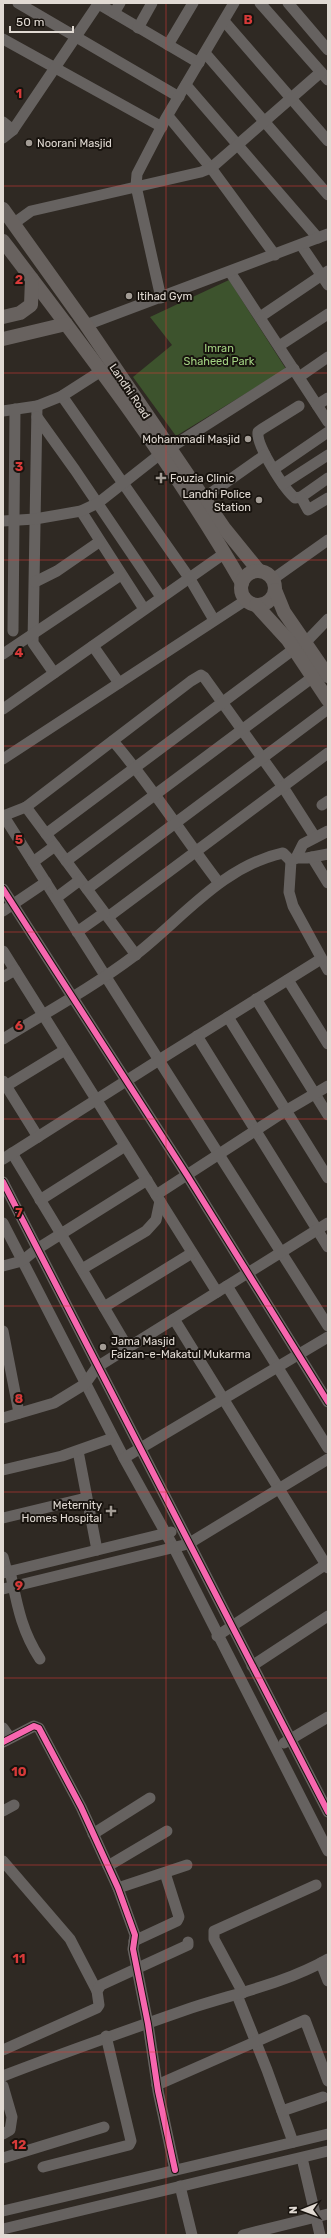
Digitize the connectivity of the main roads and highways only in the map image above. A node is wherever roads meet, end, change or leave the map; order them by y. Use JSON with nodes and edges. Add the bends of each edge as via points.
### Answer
{"nodes":[{"id":1,"x":3,"y":209,"type":"edge"},
{"id":2,"x":3,"y":241,"type":"edge"},
{"id":3,"x":32,"y":279,"type":"junction"},
{"id":4,"x":3,"y":318,"type":"edge"},
{"id":5,"x":66,"y":324,"type":"junction"},
{"id":6,"x":3,"y":339,"type":"edge"},
{"id":7,"x":165,"y":452,"type":"junction"},
{"id":8,"x":259,"y":571,"type":"junction"},
{"id":9,"x":242,"y":583,"type":"junction"},
{"id":10,"x":274,"y":584,"type":"junction"},
{"id":11,"x":251,"y":602,"type":"junction"},
{"id":12,"x":300,"y":646,"type":"junction"},
{"id":13,"x":328,"y":676,"type":"edge"},
{"id":14,"x":328,"y":700,"type":"edge"}],
"edges":[{"from":1,"to":7,"type":"main road","name":"Landhi Road","via":[[86,325]]},
{"from":2,"to":3,"type":"main road","name":"Landhi Road"},
{"from":3,"to":4,"type":"main road","via":[[31,305],[20,313]]},
{"from":3,"to":5,"type":"main road","name":"Landhi Road"},
{"from":5,"to":6,"type":"main road"},
{"from":5,"to":7,"type":"main road","name":"Landhi Road"},
{"from":7,"to":8,"type":"main road","name":"Landhi Road","via":[[204,498],[224,528]]},
{"from":7,"to":9,"type":"main road","name":"Landhi Road"},
{"from":8,"to":9,"type":"main road","via":[[248,574]]},
{"from":8,"to":10,"type":"main road","via":[[269,575]]},
{"from":9,"to":11,"type":"main road","via":[[242,595]]},
{"from":10,"to":11,"type":"main road","via":[[271,600],[261,605]]},
{"from":10,"to":12,"type":"main road"},
{"from":11,"to":12,"type":"main road"},
{"from":12,"to":13,"type":"main road"},
{"from":12,"to":14,"type":"main road","via":[[312,677]]}]}
